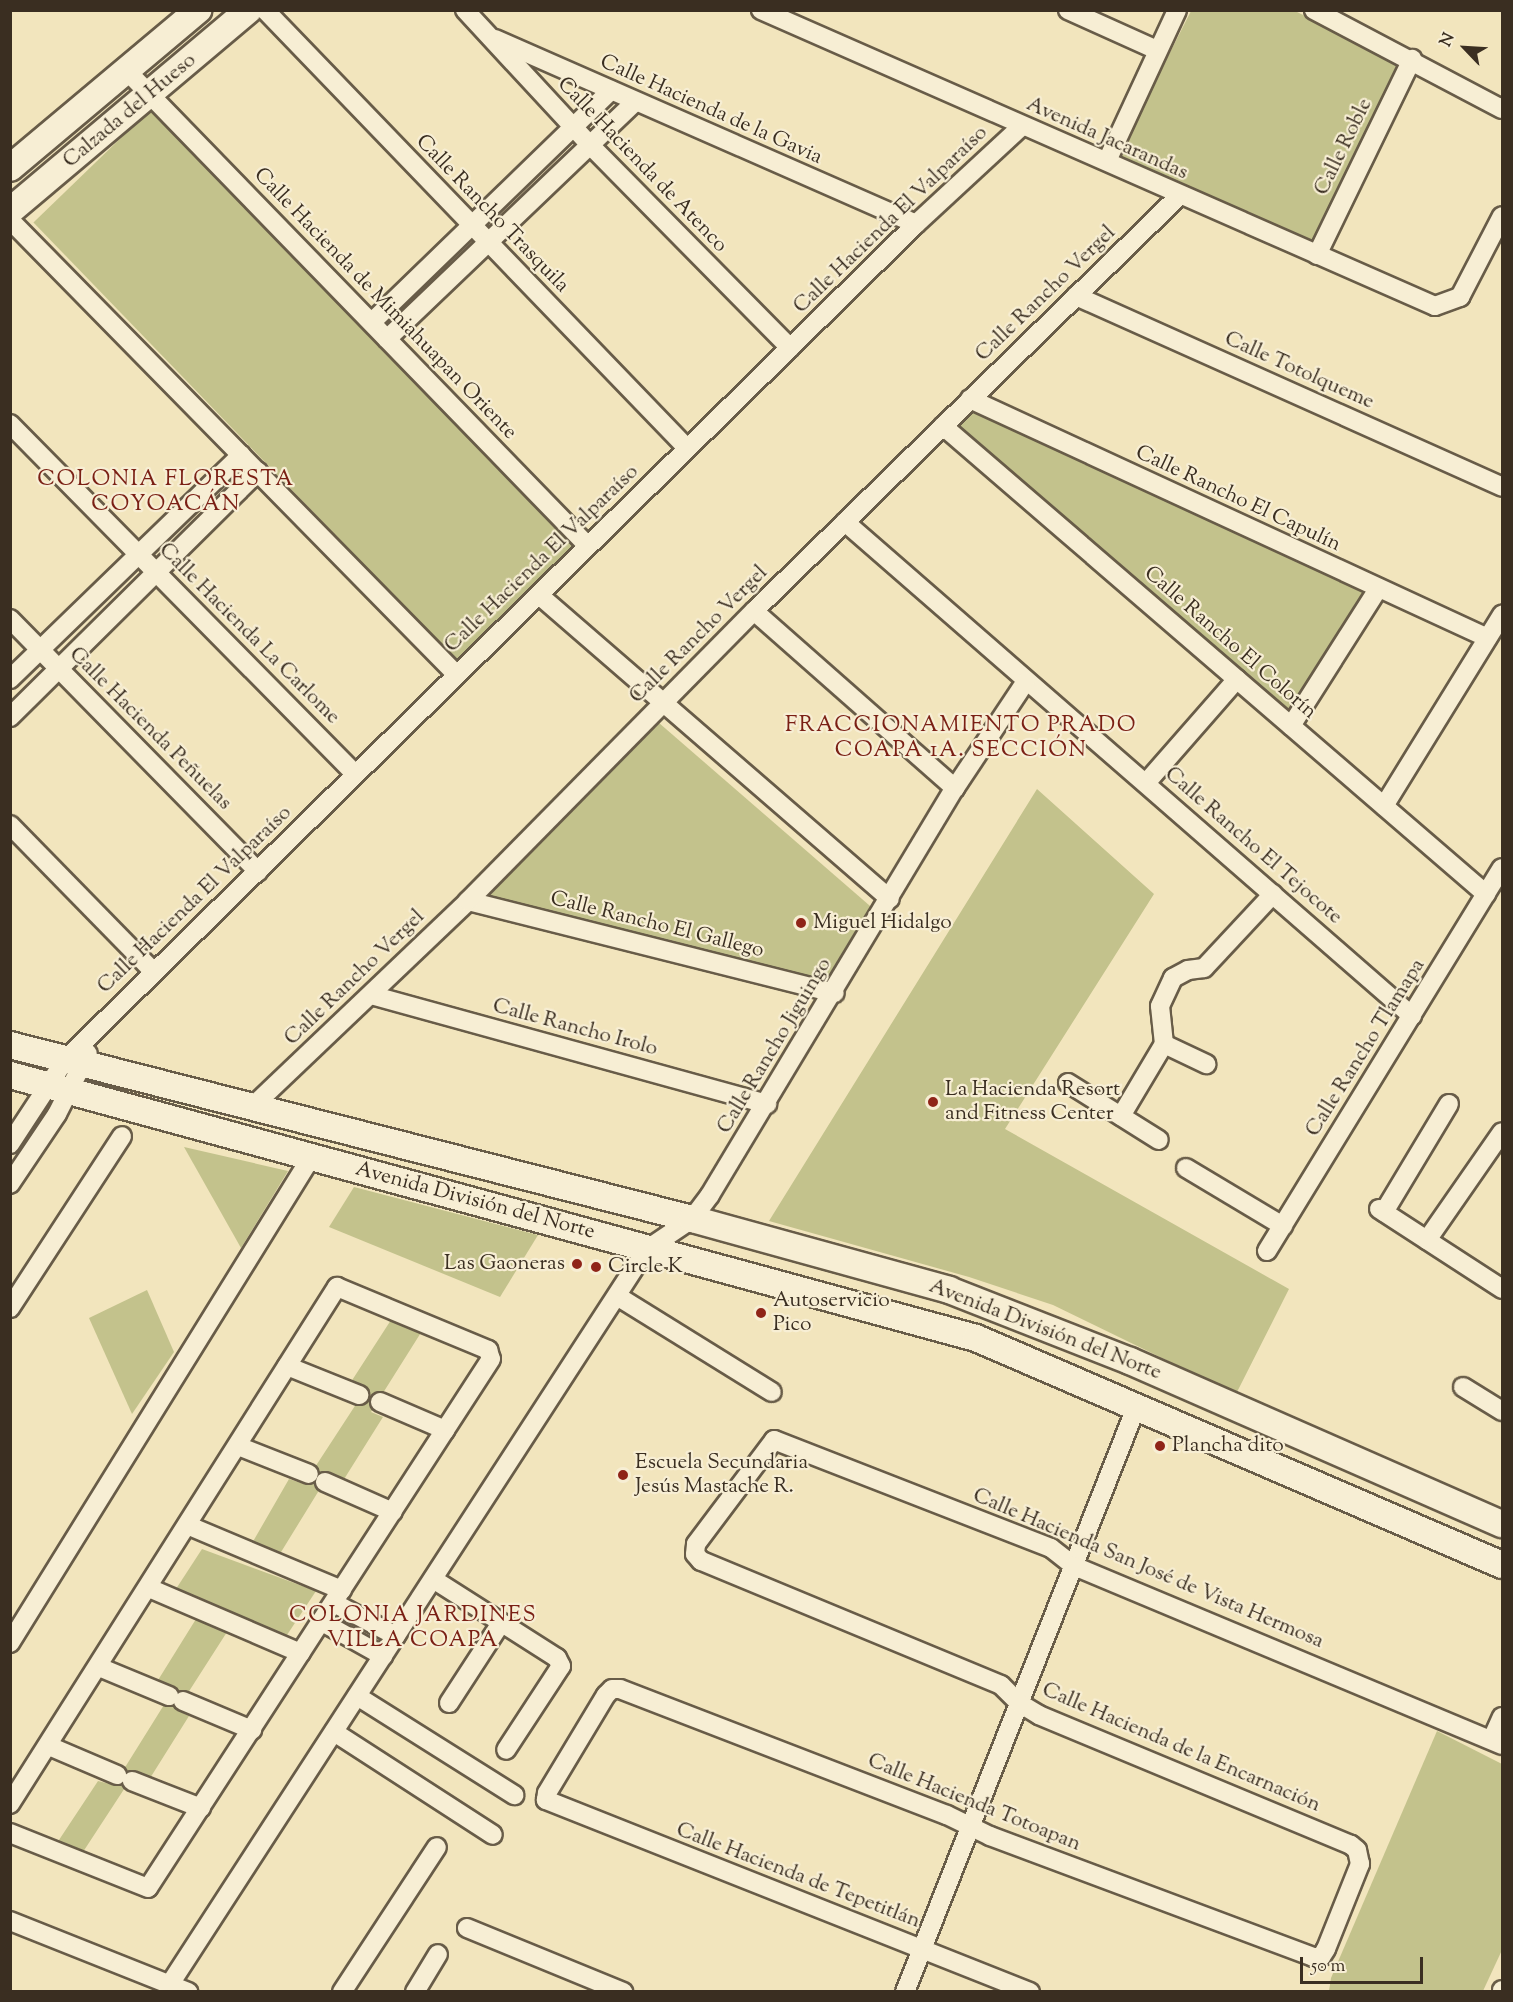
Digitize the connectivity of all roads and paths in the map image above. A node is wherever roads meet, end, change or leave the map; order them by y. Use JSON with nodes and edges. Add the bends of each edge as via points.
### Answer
{"nodes":[{"id":1,"x":198,"y":10,"type":"edge"},
{"id":2,"x":249,"y":10,"type":"edge"},
{"id":3,"x":265,"y":10,"type":"edge"},
{"id":4,"x":465,"y":10,"type":"edge"},
{"id":5,"x":761,"y":10,"type":"edge"},
{"id":6,"x":1068,"y":10,"type":"edge"},
{"id":7,"x":1177,"y":10,"type":"edge"},
{"id":8,"x":1314,"y":10,"type":"edge"},
{"id":9,"x":488,"y":36,"type":"junction"},
{"id":10,"x":1157,"y":50,"type":"junction"},
{"id":11,"x":1412,"y":59,"type":"junction"},
{"id":12,"x":126,"y":70,"type":"junction"},
{"id":13,"x":611,"y":90,"type":"junction"},
{"id":14,"x":149,"y":94,"type":"junction"},
{"id":15,"x":635,"y":102,"type":"junction"},
{"id":16,"x":1503,"y":109,"type":"edge"},
{"id":17,"x":1023,"y":126,"type":"junction"},
{"id":18,"x":573,"y":128,"type":"junction"},
{"id":19,"x":590,"y":145,"type":"junction"},
{"id":20,"x":1107,"y":161,"type":"junction"},
{"id":21,"x":10,"y":168,"type":"edge"},
{"id":22,"x":1179,"y":196,"type":"junction"},
{"id":23,"x":10,"y":211,"type":"edge"},
{"id":24,"x":1503,"y":216,"type":"edge"},
{"id":25,"x":10,"y":220,"type":"edge"},
{"id":26,"x":916,"y":224,"type":"junction"},
{"id":27,"x":473,"y":226,"type":"junction"},
{"id":28,"x":488,"y":242,"type":"junction"},
{"id":29,"x":1317,"y":255,"type":"junction"},
{"id":30,"x":1076,"y":296,"type":"junction"},
{"id":31,"x":372,"y":322,"type":"junction"},
{"id":32,"x":387,"y":339,"type":"junction"},
{"id":33,"x":790,"y":348,"type":"junction"},
{"id":34,"x":970,"y":399,"type":"junction"},
{"id":35,"x":10,"y":424,"type":"edge"},
{"id":36,"x":943,"y":426,"type":"junction"},
{"id":37,"x":687,"y":448,"type":"junction"},
{"id":38,"x":241,"y":455,"type":"junction"},
{"id":39,"x":258,"y":472,"type":"junction"},
{"id":40,"x":1503,"y":487,"type":"edge"},
{"id":41,"x":845,"y":522,"type":"junction"},
{"id":42,"x":588,"y":546,"type":"junction"},
{"id":43,"x":139,"y":554,"type":"junction"},
{"id":44,"x":157,"y":572,"type":"junction"},
{"id":45,"x":1378,"y":589,"type":"junction"},
{"id":46,"x":539,"y":595,"type":"junction"},
{"id":47,"x":754,"y":611,"type":"junction"},
{"id":48,"x":1503,"y":615,"type":"edge"},
{"id":49,"x":10,"y":619,"type":"edge"},
{"id":50,"x":1488,"y":638,"type":"junction"},
{"id":51,"x":41,"y":650,"type":"junction"},
{"id":52,"x":59,"y":669,"type":"junction"},
{"id":53,"x":456,"y":674,"type":"junction"},
{"id":54,"x":10,"y":679,"type":"edge"},
{"id":55,"x":1237,"y":679,"type":"junction"},
{"id":56,"x":1026,"y":681,"type":"junction"},
{"id":57,"x":661,"y":703,"type":"junction"},
{"id":58,"x":10,"y":717,"type":"edge"},
{"id":59,"x":1291,"y":726,"type":"junction"},
{"id":60,"x":355,"y":774,"type":"junction"},
{"id":61,"x":1146,"y":783,"type":"junction"},
{"id":62,"x":955,"y":788,"type":"junction"},
{"id":63,"x":1384,"y":806,"type":"junction"},
{"id":64,"x":10,"y":825,"type":"edge"},
{"id":65,"x":1503,"y":868,"type":"edge"},
{"id":66,"x":258,"y":871,"type":"junction"},
{"id":67,"x":1273,"y":894,"type":"junction"},
{"id":68,"x":1486,"y":894,"type":"junction"},
{"id":69,"x":890,"y":899,"type":"junction"},
{"id":70,"x":468,"y":901,"type":"junction"},
{"id":71,"x":153,"y":971,"type":"junction"},
{"id":72,"x":835,"y":993,"type":"junction"},
{"id":73,"x":371,"y":995,"type":"junction"},
{"id":74,"x":1412,"y":1016,"type":"junction"},
{"id":75,"x":1164,"y":1044,"type":"junction"},
{"id":76,"x":10,"y":1045,"type":"edge"},
{"id":77,"x":74,"y":1062,"type":"junction"},
{"id":78,"x":1206,"y":1064,"type":"dead end"},
{"id":79,"x":10,"y":1075,"type":"edge"},
{"id":80,"x":1068,"y":1083,"type":"dead end"},
{"id":81,"x":59,"y":1089,"type":"junction"},
{"id":82,"x":767,"y":1104,"type":"junction"},
{"id":83,"x":1449,"y":1104,"type":"dead end"},
{"id":84,"x":252,"y":1107,"type":"junction"},
{"id":85,"x":1121,"y":1116,"type":"junction"},
{"id":86,"x":1502,"y":1132,"type":"edge"},
{"id":87,"x":122,"y":1136,"type":"dead end"},
{"id":88,"x":1159,"y":1140,"type":"dead end"},
{"id":89,"x":10,"y":1144,"type":"edge"},
{"id":90,"x":312,"y":1156,"type":"junction"},
{"id":91,"x":1186,"y":1168,"type":"dead end"},
{"id":92,"x":10,"y":1184,"type":"edge"},
{"id":93,"x":692,"y":1219,"type":"junction"},
{"id":94,"x":1283,"y":1226,"type":"junction"},
{"id":95,"x":1427,"y":1239,"type":"junction"},
{"id":96,"x":646,"y":1250,"type":"junction"},
{"id":97,"x":1267,"y":1251,"type":"dead end"},
{"id":98,"x":1503,"y":1289,"type":"edge"},
{"id":99,"x":617,"y":1296,"type":"junction"},
{"id":100,"x":10,"y":1308,"type":"edge"},
{"id":101,"x":1009,"y":1311,"type":"junction"},
{"id":102,"x":1041,"y":1324,"type":"junction"},
{"id":103,"x":994,"y":1345,"type":"junction"},
{"id":104,"x":1029,"y":1359,"type":"junction"},
{"id":105,"x":287,"y":1366,"type":"junction"},
{"id":106,"x":1464,"y":1387,"type":"dead end"},
{"id":107,"x":772,"y":1392,"type":"dead end"},
{"id":108,"x":359,"y":1395,"type":"dead end"},
{"id":109,"x":380,"y":1402,"type":"dead end"},
{"id":110,"x":1137,"y":1405,"type":"junction"},
{"id":111,"x":1503,"y":1411,"type":"edge"},
{"id":112,"x":445,"y":1430,"type":"junction"},
{"id":113,"x":238,"y":1446,"type":"junction"},
{"id":114,"x":1364,"y":1463,"type":"junction"},
{"id":115,"x":309,"y":1474,"type":"dead end"},
{"id":116,"x":1397,"y":1478,"type":"junction"},
{"id":117,"x":326,"y":1482,"type":"dead end"},
{"id":118,"x":1348,"y":1498,"type":"junction"},
{"id":119,"x":393,"y":1512,"type":"junction"},
{"id":120,"x":1382,"y":1512,"type":"junction"},
{"id":121,"x":1503,"y":1524,"type":"edge"},
{"id":122,"x":187,"y":1525,"type":"junction"},
{"id":123,"x":695,"y":1554,"type":"joint"},
{"id":124,"x":1503,"y":1565,"type":"edge"},
{"id":125,"x":1074,"y":1566,"type":"junction"},
{"id":126,"x":433,"y":1579,"type":"junction"},
{"id":127,"x":149,"y":1588,"type":"junction"},
{"id":128,"x":338,"y":1597,"type":"junction"},
{"id":129,"x":322,"y":1622,"type":"junction"},
{"id":130,"x":501,"y":1623,"type":"junction"},
{"id":131,"x":396,"y":1636,"type":"junction"},
{"id":132,"x":10,"y":1643,"type":"edge"},
{"id":133,"x":302,"y":1653,"type":"junction"},
{"id":134,"x":383,"y":1656,"type":"junction"},
{"id":135,"x":99,"y":1666,"type":"junction"},
{"id":136,"x":357,"y":1696,"type":"junction"},
{"id":137,"x":449,"y":1703,"type":"dead end"},
{"id":138,"x":1019,"y":1703,"type":"junction"},
{"id":139,"x":1503,"y":1717,"type":"edge"},
{"id":140,"x":252,"y":1730,"type":"junction"},
{"id":141,"x":334,"y":1732,"type":"junction"},
{"id":142,"x":1497,"y":1742,"type":"edge"},
{"id":143,"x":49,"y":1746,"type":"junction"},
{"id":144,"x":506,"y":1750,"type":"dead end"},
{"id":145,"x":514,"y":1795,"type":"dead end"},
{"id":146,"x":10,"y":1804,"type":"edge"},
{"id":147,"x":550,"y":1804,"type":"joint"},
{"id":148,"x":201,"y":1808,"type":"junction"},
{"id":149,"x":970,"y":1827,"type":"junction"},
{"id":150,"x":10,"y":1833,"type":"edge"},
{"id":151,"x":493,"y":1835,"type":"dead end"},
{"id":152,"x":437,"y":1847,"type":"dead end"},
{"id":153,"x":10,"y":1921,"type":"edge"},
{"id":154,"x":466,"y":1928,"type":"dead end"},
{"id":155,"x":922,"y":1949,"type":"junction"},
{"id":156,"x":438,"y":1954,"type":"dead end"},
{"id":157,"x":1313,"y":1957,"type":"joint"},
{"id":158,"x":170,"y":1984,"type":"junction"},
{"id":159,"x":188,"y":1992,"type":"edge"},
{"id":160,"x":342,"y":1992,"type":"edge"},
{"id":161,"x":415,"y":1992,"type":"edge"},
{"id":162,"x":623,"y":1992,"type":"edge"},
{"id":163,"x":905,"y":1992,"type":"edge"},
{"id":164,"x":1030,"y":1992,"type":"edge"}],
"edges":[{"from":1,"to":12,"type":"main road","name":"Calzada del Hueso"},
{"from":2,"to":14,"type":"main road","name":"Calzada del Hueso"},
{"from":3,"to":27,"type":"street","name":"Calle Rancho Trasquila"},
{"from":4,"to":9,"type":"street","name":"Calle Hacienda de Atenco"},
{"from":5,"to":17,"type":"street","name":"Avenida Jacarandas"},
{"from":6,"to":10,"type":"street"},
{"from":7,"to":10,"type":"street"},
{"from":8,"to":11,"type":"street"},
{"from":9,"to":13,"type":"street","name":"Calle Hacienda de la Gavia"},
{"from":9,"to":18,"type":"street","name":"Calle Hacienda de Atenco"},
{"from":10,"to":20,"type":"street"},
{"from":11,"to":16,"type":"street"},
{"from":11,"to":29,"type":"street","name":"Calle Roble"},
{"from":12,"to":14,"type":"street","name":"Calle Hacienda de Mimiahuapan Oriente"},
{"from":12,"to":21,"type":"main road","name":"Calzada del Hueso"},
{"from":13,"to":15,"type":"street","name":"Calle Hacienda de la Gavia"},
{"from":13,"to":18,"type":"street"},
{"from":14,"to":23,"type":"main road","name":"Calzada del Hueso"},
{"from":14,"to":31,"type":"street","name":"Calle Hacienda de Mimiahuapan Oriente"},
{"from":15,"to":19,"type":"street"},
{"from":15,"to":26,"type":"street","name":"Calle Hacienda de la Gavia"},
{"from":17,"to":20,"type":"street","name":"Avenida Jacarandas"},
{"from":17,"to":26,"type":"street","name":"Calle Hacienda El Valparaíso"},
{"from":18,"to":19,"type":"street","name":"Calle Hacienda de Atenco"},
{"from":18,"to":27,"type":"street"},
{"from":19,"to":28,"type":"street"},
{"from":19,"to":33,"type":"street","name":"Calle Hacienda de Atenco"},
{"from":20,"to":22,"type":"street","name":"Avenida Jacarandas"},
{"from":22,"to":29,"type":"street","name":"Avenida Jacarandas"},
{"from":22,"to":30,"type":"street","name":"Calle Rancho Vergel"},
{"from":24,"to":29,"type":"street","name":"Avenida Jacarandas","via":[[1460,297],[1435,306]]},
{"from":25,"to":38,"type":"street"},
{"from":26,"to":33,"type":"street","name":"Calle Hacienda El Valparaíso"},
{"from":27,"to":28,"type":"street","name":"Calle Rancho Trasquila"},
{"from":27,"to":31,"type":"street"},
{"from":28,"to":32,"type":"street"},
{"from":28,"to":37,"type":"street","name":"Calle Rancho Trasquila"},
{"from":30,"to":34,"type":"street","name":"Calle Rancho Vergel"},
{"from":30,"to":40,"type":"street","name":"Calle Totolqueme"},
{"from":31,"to":32,"type":"street","name":"Calle Hacienda de Mimiahuapan Oriente"},
{"from":32,"to":42,"type":"street","name":"Calle Hacienda de Mimiahuapan Oriente"},
{"from":33,"to":37,"type":"street","name":"Calle Hacienda El Valparaíso"},
{"from":34,"to":36,"type":"street","name":"Calle Rancho Vergel"},
{"from":34,"to":45,"type":"street","name":"Calle Rancho El Capulín"},
{"from":35,"to":43,"type":"street","name":"Calle Hacienda La Carlome"},
{"from":36,"to":41,"type":"street","name":"Calle Rancho Vergel"},
{"from":36,"to":55,"type":"street","name":"Calle Rancho El Colorín"},
{"from":37,"to":42,"type":"street","name":"Calle Hacienda El Valparaíso"},
{"from":38,"to":39,"type":"street"},
{"from":38,"to":43,"type":"street"},
{"from":39,"to":44,"type":"street"},
{"from":39,"to":53,"type":"street"},
{"from":41,"to":47,"type":"street","name":"Calle Rancho Vergel"},
{"from":41,"to":56,"type":"street","name":"Calle Rancho El Tejocote"},
{"from":42,"to":46,"type":"street","name":"Calle Hacienda El Valparaíso"},
{"from":43,"to":44,"type":"street","name":"Calle Hacienda La Carlome"},
{"from":43,"to":51,"type":"street"},
{"from":44,"to":52,"type":"street"},
{"from":44,"to":60,"type":"street","name":"Calle Hacienda La Carlome"},
{"from":45,"to":50,"type":"street","name":"Calle Rancho El Capulín"},
{"from":45,"to":59,"type":"street"},
{"from":46,"to":53,"type":"street","name":"Calle Hacienda El Valparaíso"},
{"from":46,"to":57,"type":"street"},
{"from":47,"to":57,"type":"street","name":"Calle Rancho Vergel"},
{"from":47,"to":62,"type":"street"},
{"from":48,"to":50,"type":"street"},
{"from":49,"to":51,"type":"street","name":"Calle Hacienda Peñuelas"},
{"from":50,"to":63,"type":"street"},
{"from":51,"to":52,"type":"street","name":"Calle Hacienda Peñuelas"},
{"from":51,"to":54,"type":"street"},
{"from":52,"to":58,"type":"street"},
{"from":52,"to":66,"type":"street","name":"Calle Hacienda Peñuelas"},
{"from":53,"to":60,"type":"street","name":"Calle Hacienda El Valparaíso"},
{"from":55,"to":59,"type":"street","name":"Calle Rancho El Colorín"},
{"from":55,"to":61,"type":"street"},
{"from":56,"to":61,"type":"street","name":"Calle Rancho El Tejocote"},
{"from":56,"to":62,"type":"street","name":"Calle Rancho Jiguingo"},
{"from":57,"to":69,"type":"street"},
{"from":57,"to":70,"type":"street","name":"Calle Rancho Vergel"},
{"from":59,"to":63,"type":"street","name":"Calle Rancho El Colorín"},
{"from":60,"to":66,"type":"street","name":"Calle Hacienda El Valparaíso"},
{"from":61,"to":67,"type":"street","name":"Calle Rancho El Tejocote"},
{"from":62,"to":69,"type":"street","name":"Calle Rancho Jiguingo"},
{"from":63,"to":68,"type":"street","name":"Calle Rancho El Colorín"},
{"from":64,"to":71,"type":"street"},
{"from":65,"to":68,"type":"street","name":"Calle Rancho Tlamapa"},
{"from":66,"to":71,"type":"street","name":"Calle Hacienda El Valparaíso"},
{"from":67,"to":74,"type":"street","name":"Calle Rancho El Tejocote"},
{"from":67,"to":75,"type":"street","via":[[1204,968],[1188,970],[1173,978],[1160,1006]]},
{"from":68,"to":74,"type":"street","name":"Calle Rancho Tlamapa"},
{"from":69,"to":72,"type":"street","name":"Calle Rancho Jiguingo"},
{"from":70,"to":72,"type":"street","name":"Calle Rancho El Gallego"},
{"from":70,"to":73,"type":"street","name":"Calle Rancho Vergel"},
{"from":71,"to":77,"type":"street","name":"Calle Hacienda El Valparaíso","via":[[97,1029]]},
{"from":72,"to":82,"type":"street","name":"Calle Rancho Jiguingo"},
{"from":73,"to":82,"type":"street","name":"Calle Rancho Irolo"},
{"from":73,"to":84,"type":"street","name":"Calle Rancho Vergel"},
{"from":74,"to":94,"type":"street","name":"Calle Rancho Tlamapa"},
{"from":75,"to":78,"type":"street"},
{"from":75,"to":85,"type":"street"},
{"from":76,"to":77,"type":"main road","name":"Avenida División del Norte"},
{"from":77,"to":81,"type":"street","name":"Calle Hacienda El Valparaíso"},
{"from":77,"to":84,"type":"main road","name":"Avenida División del Norte"},
{"from":79,"to":81,"type":"main road","name":"Avenida División del Norte"},
{"from":80,"to":85,"type":"street"},
{"from":81,"to":89,"type":"street"},
{"from":81,"to":90,"type":"main road","name":"Avenida División del Norte"},
{"from":81,"to":92,"type":"street"},
{"from":82,"to":93,"type":"street","name":"Calle Rancho Jiguingo"},
{"from":83,"to":95,"type":"street","via":[[1382,1210]]},
{"from":84,"to":93,"type":"main road","name":"Avenida División del Norte"},
{"from":85,"to":88,"type":"street"},
{"from":86,"to":95,"type":"street"},
{"from":87,"to":100,"type":"street"},
{"from":90,"to":96,"type":"main road","name":"Avenida División del Norte"},
{"from":90,"to":132,"type":"street"},
{"from":91,"to":94,"type":"street"},
{"from":93,"to":96,"type":"street"},
{"from":93,"to":101,"type":"main road","name":"Avenida División del Norte","via":[[860,1263]]},
{"from":94,"to":97,"type":"street","name":"Calle Rancho Tlamapa"},
{"from":95,"to":98,"type":"street"},
{"from":96,"to":99,"type":"street"},
{"from":96,"to":103,"type":"main road","name":"Avenida División del Norte"},
{"from":99,"to":107,"type":"street"},
{"from":99,"to":126,"type":"street"},
{"from":101,"to":102,"type":"main road","name":"Avenida División del Norte"},
{"from":101,"to":103,"type":"main road","via":[[1014,1322],[1013,1334]]},
{"from":102,"to":104,"type":"main road","via":[[1030,1330],[1024,1341]]},
{"from":102,"to":114,"type":"main road","name":"Avenida División del Norte"},
{"from":103,"to":104,"type":"main road","name":"Avenida División del Norte"},
{"from":104,"to":110,"type":"main road","name":"Avenida División del Norte"},
{"from":105,"to":108,"type":"street"},
{"from":105,"to":112,"type":"street","via":[[331,1294],[337,1287],[345,1289],[488,1350],[491,1359]]},
{"from":105,"to":113,"type":"street"},
{"from":106,"to":111,"type":"street"},
{"from":109,"to":112,"type":"street"},
{"from":110,"to":118,"type":"main road","name":"Avenida División del Norte"},
{"from":110,"to":125,"type":"street"},
{"from":112,"to":119,"type":"street"},
{"from":113,"to":115,"type":"street"},
{"from":113,"to":122,"type":"street"},
{"from":114,"to":116,"type":"main road","name":"Avenida División del Norte"},
{"from":114,"to":118,"type":"main road","via":[[1369,1474],[1368,1486],[1360,1495]]},
{"from":116,"to":120,"type":"main road","via":[[1379,1489],[1377,1501]]},
{"from":116,"to":121,"type":"main road","name":"Avenida División del Norte"},
{"from":117,"to":119,"type":"street"},
{"from":118,"to":120,"type":"main road","name":"Avenida División del Norte"},
{"from":119,"to":128,"type":"street"},
{"from":120,"to":124,"type":"main road","name":"Avenida División del Norte"},
{"from":122,"to":127,"type":"street"},
{"from":122,"to":128,"type":"street"},
{"from":123,"to":125,"type":"street","name":"Calle Hacienda San José de Vista Hermosa","via":[[696,1544],[774,1440],[1051,1548]]},
{"from":123,"to":138,"type":"street","name":"Calle Hacienda de la Encarnación","via":[[701,1561],[1001,1684]]},
{"from":125,"to":138,"type":"street"},
{"from":125,"to":142,"type":"street","name":"Calle Hacienda San José de Vista Hermosa"},
{"from":126,"to":130,"type":"street"},
{"from":126,"to":131,"type":"street"},
{"from":127,"to":133,"type":"street"},
{"from":127,"to":135,"type":"street"},
{"from":128,"to":129,"type":"street"},
{"from":128,"to":131,"type":"street"},
{"from":129,"to":133,"type":"street"},
{"from":129,"to":134,"type":"street"},
{"from":130,"to":137,"type":"street"},
{"from":130,"to":144,"type":"street","via":[[557,1659],[561,1666]]},
{"from":131,"to":134,"type":"street"},
{"from":133,"to":140,"type":"street"},
{"from":134,"to":136,"type":"street"},
{"from":135,"to":140,"type":"street"},
{"from":135,"to":143,"type":"street"},
{"from":136,"to":141,"type":"street"},
{"from":136,"to":145,"type":"street"},
{"from":138,"to":149,"type":"street"},
{"from":138,"to":157,"type":"street","name":"Calle Hacienda de la Encarnación","via":[[1357,1850],[1360,1864],[1326,1949],[1321,1957]]},
{"from":139,"to":142,"type":"street"},
{"from":140,"to":148,"type":"street"},
{"from":141,"to":151,"type":"street"},
{"from":141,"to":158,"type":"street"},
{"from":143,"to":146,"type":"street"},
{"from":143,"to":148,"type":"street"},
{"from":147,"to":149,"type":"street","name":"Calle Hacienda Totoapan","via":[[547,1793],[606,1695],[612,1689],[620,1689]]},
{"from":147,"to":155,"type":"street","name":"Calle Hacienda de Tepetitlán"},
{"from":148,"to":150,"type":"street","via":[[148,1888]]},
{"from":149,"to":155,"type":"street"},
{"from":149,"to":157,"type":"street","name":"Calle Hacienda Totoapan"},
{"from":152,"to":160,"type":"street"},
{"from":153,"to":158,"type":"street"},
{"from":154,"to":162,"type":"street"},
{"from":155,"to":163,"type":"street"},
{"from":155,"to":164,"type":"street","name":"Calle Hacienda de Tepetitlán"},
{"from":156,"to":161,"type":"street"},
{"from":158,"to":159,"type":"street"}]}
